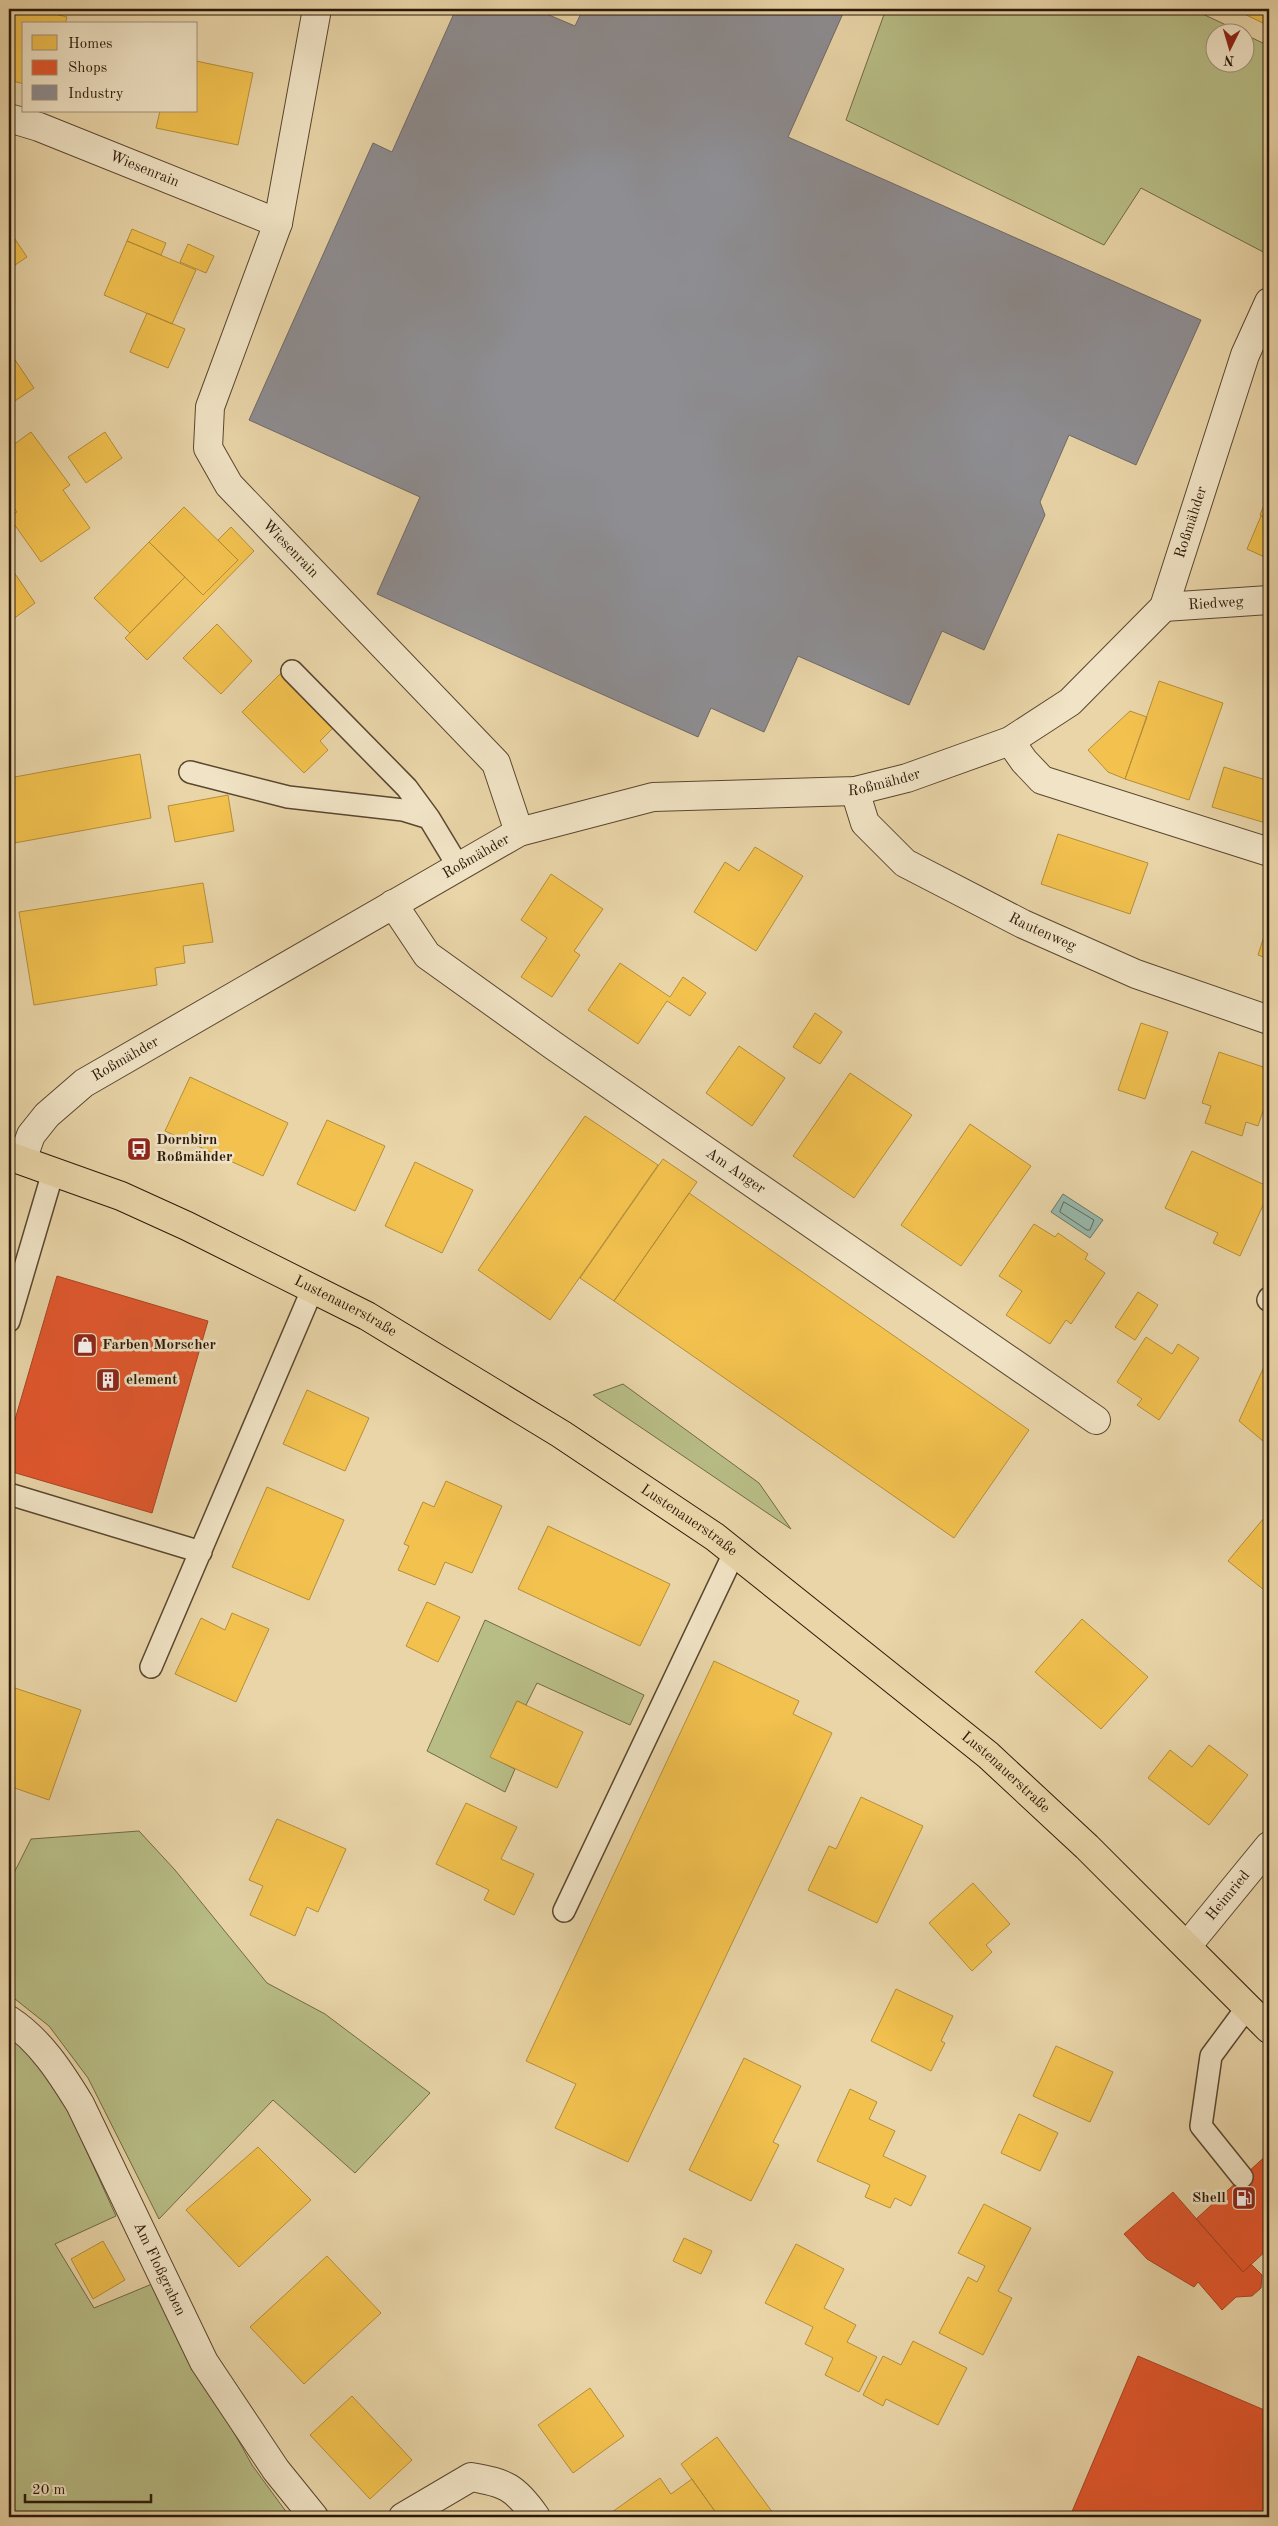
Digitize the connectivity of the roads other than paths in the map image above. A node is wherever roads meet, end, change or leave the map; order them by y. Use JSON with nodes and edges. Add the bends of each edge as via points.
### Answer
{"nodes":[{"id":1,"x":317,"y":9,"type":"edge"},
{"id":2,"x":9,"y":118,"type":"edge"},
{"id":3,"x":278,"y":223,"type":"junction"},
{"id":4,"x":1269,"y":302,"type":"edge"},
{"id":5,"x":1269,"y":600,"type":"edge"},
{"id":6,"x":1164,"y":607,"type":"junction"},
{"id":7,"x":292,"y":671,"type":"dead end"},
{"id":8,"x":1010,"y":740,"type":"junction"},
{"id":9,"x":190,"y":772,"type":"dead end"},
{"id":10,"x":855,"y":791,"type":"junction"},
{"id":11,"x":430,"y":818,"type":"junction"},
{"id":12,"x":519,"y":832,"type":"junction"},
{"id":13,"x":1269,"y":852,"type":"edge"},
{"id":14,"x":458,"y":866,"type":"junction"},
{"id":15,"x":393,"y":904,"type":"junction"},
{"id":16,"x":1269,"y":1020,"type":"edge"},
{"id":17,"x":15,"y":1158,"type":"edge"},
{"id":18,"x":53,"y":1172,"type":"junction"},
{"id":19,"x":312,"y":1288,"type":"junction"},
{"id":20,"x":9,"y":1321,"type":"edge"},
{"id":21,"x":1096,"y":1420,"type":"dead end"},
{"id":22,"x":9,"y":1494,"type":"edge"},
{"id":23,"x":735,"y":1551,"type":"junction"},
{"id":24,"x":201,"y":1552,"type":"junction"},
{"id":25,"x":151,"y":1667,"type":"dead end"},
{"id":26,"x":1269,"y":1846,"type":"edge"},
{"id":27,"x":564,"y":1911,"type":"dead end"},
{"id":28,"x":1187,"y":1946,"type":"junction"},
{"id":29,"x":1248,"y":2006,"type":"junction"},
{"id":30,"x":9,"y":2020,"type":"edge"},
{"id":31,"x":1269,"y":2029,"type":"edge"},
{"id":32,"x":1242,"y":2177,"type":"dead end"},
{"id":33,"x":314,"y":2517,"type":"edge"},
{"id":34,"x":403,"y":2517,"type":"edge"},
{"id":35,"x":536,"y":2517,"type":"edge"}],
"edges":[{"from":1,"to":3,"type":"street","name":"Wiesenrain"},
{"from":2,"to":3,"type":"street","name":"Wiesenrain","via":[[39,127]]},
{"from":3,"to":12,"type":"street","name":"Wiesenrain","via":[[210,406],[208,448],[229,485],[496,763]]},
{"from":4,"to":6,"type":"street","name":"Roßmähder","via":[[1245,355]]},
{"from":5,"to":6,"type":"street","name":"Riedweg"},
{"from":6,"to":8,"type":"street","name":"Roßmähder","via":[[1070,702]]},
{"from":7,"to":11,"type":"lane","via":[[407,788]]},
{"from":8,"to":10,"type":"street","name":"Roßmähder","via":[[907,778]]},
{"from":8,"to":13,"type":"street","via":[[1042,780]]},
{"from":9,"to":11,"type":"lane","via":[[288,797],[403,810]]},
{"from":10,"to":12,"type":"street","name":"Roßmähder","via":[[653,797]]},
{"from":10,"to":16,"type":"street","name":"Rautenweg","via":[[865,823],[905,863],[1023,924],[1136,974]]},
{"from":11,"to":14,"type":"lane"},
{"from":12,"to":14,"type":"street","name":"Roßmähder"},
{"from":14,"to":15,"type":"street","name":"Roßmähder"},
{"from":15,"to":17,"type":"street","name":"Roßmähder","via":[[84,1083],[52,1110]]},
{"from":15,"to":21,"type":"street","name":"Am Anger","via":[[427,955]]},
{"from":17,"to":18,"type":"main road","name":"Lustenauerstraße"},
{"from":18,"to":19,"type":"main road","name":"Lustenauerstraße","via":[[137,1204]]},
{"from":18,"to":20,"type":"lane"},
{"from":19,"to":23,"type":"main road","name":"Lustenauerstraße","via":[[367,1316],[494,1391]]},
{"from":19,"to":24,"type":"lane"},
{"from":22,"to":24,"type":"lane"},
{"from":23,"to":27,"type":"lane"},
{"from":23,"to":28,"type":"main road","name":"Lustenauerstraße","via":[[988,1755]]},
{"from":24,"to":25,"type":"lane"},
{"from":26,"to":28,"type":"street","name":"Heimried"},
{"from":28,"to":29,"type":"main road","name":"Lustenauerstraße"},
{"from":29,"to":31,"type":"main road","name":"Lustenauerstraße"},
{"from":29,"to":32,"type":"lane","via":[[1212,2056],[1201,2126]]},
{"from":30,"to":33,"type":"street","name":"Am Floßgraben","via":[[39,2046],[80,2104],[204,2362],[276,2470]]},
{"from":34,"to":35,"type":"street","via":[[471,2477],[499,2482],[521,2496]]}]}
